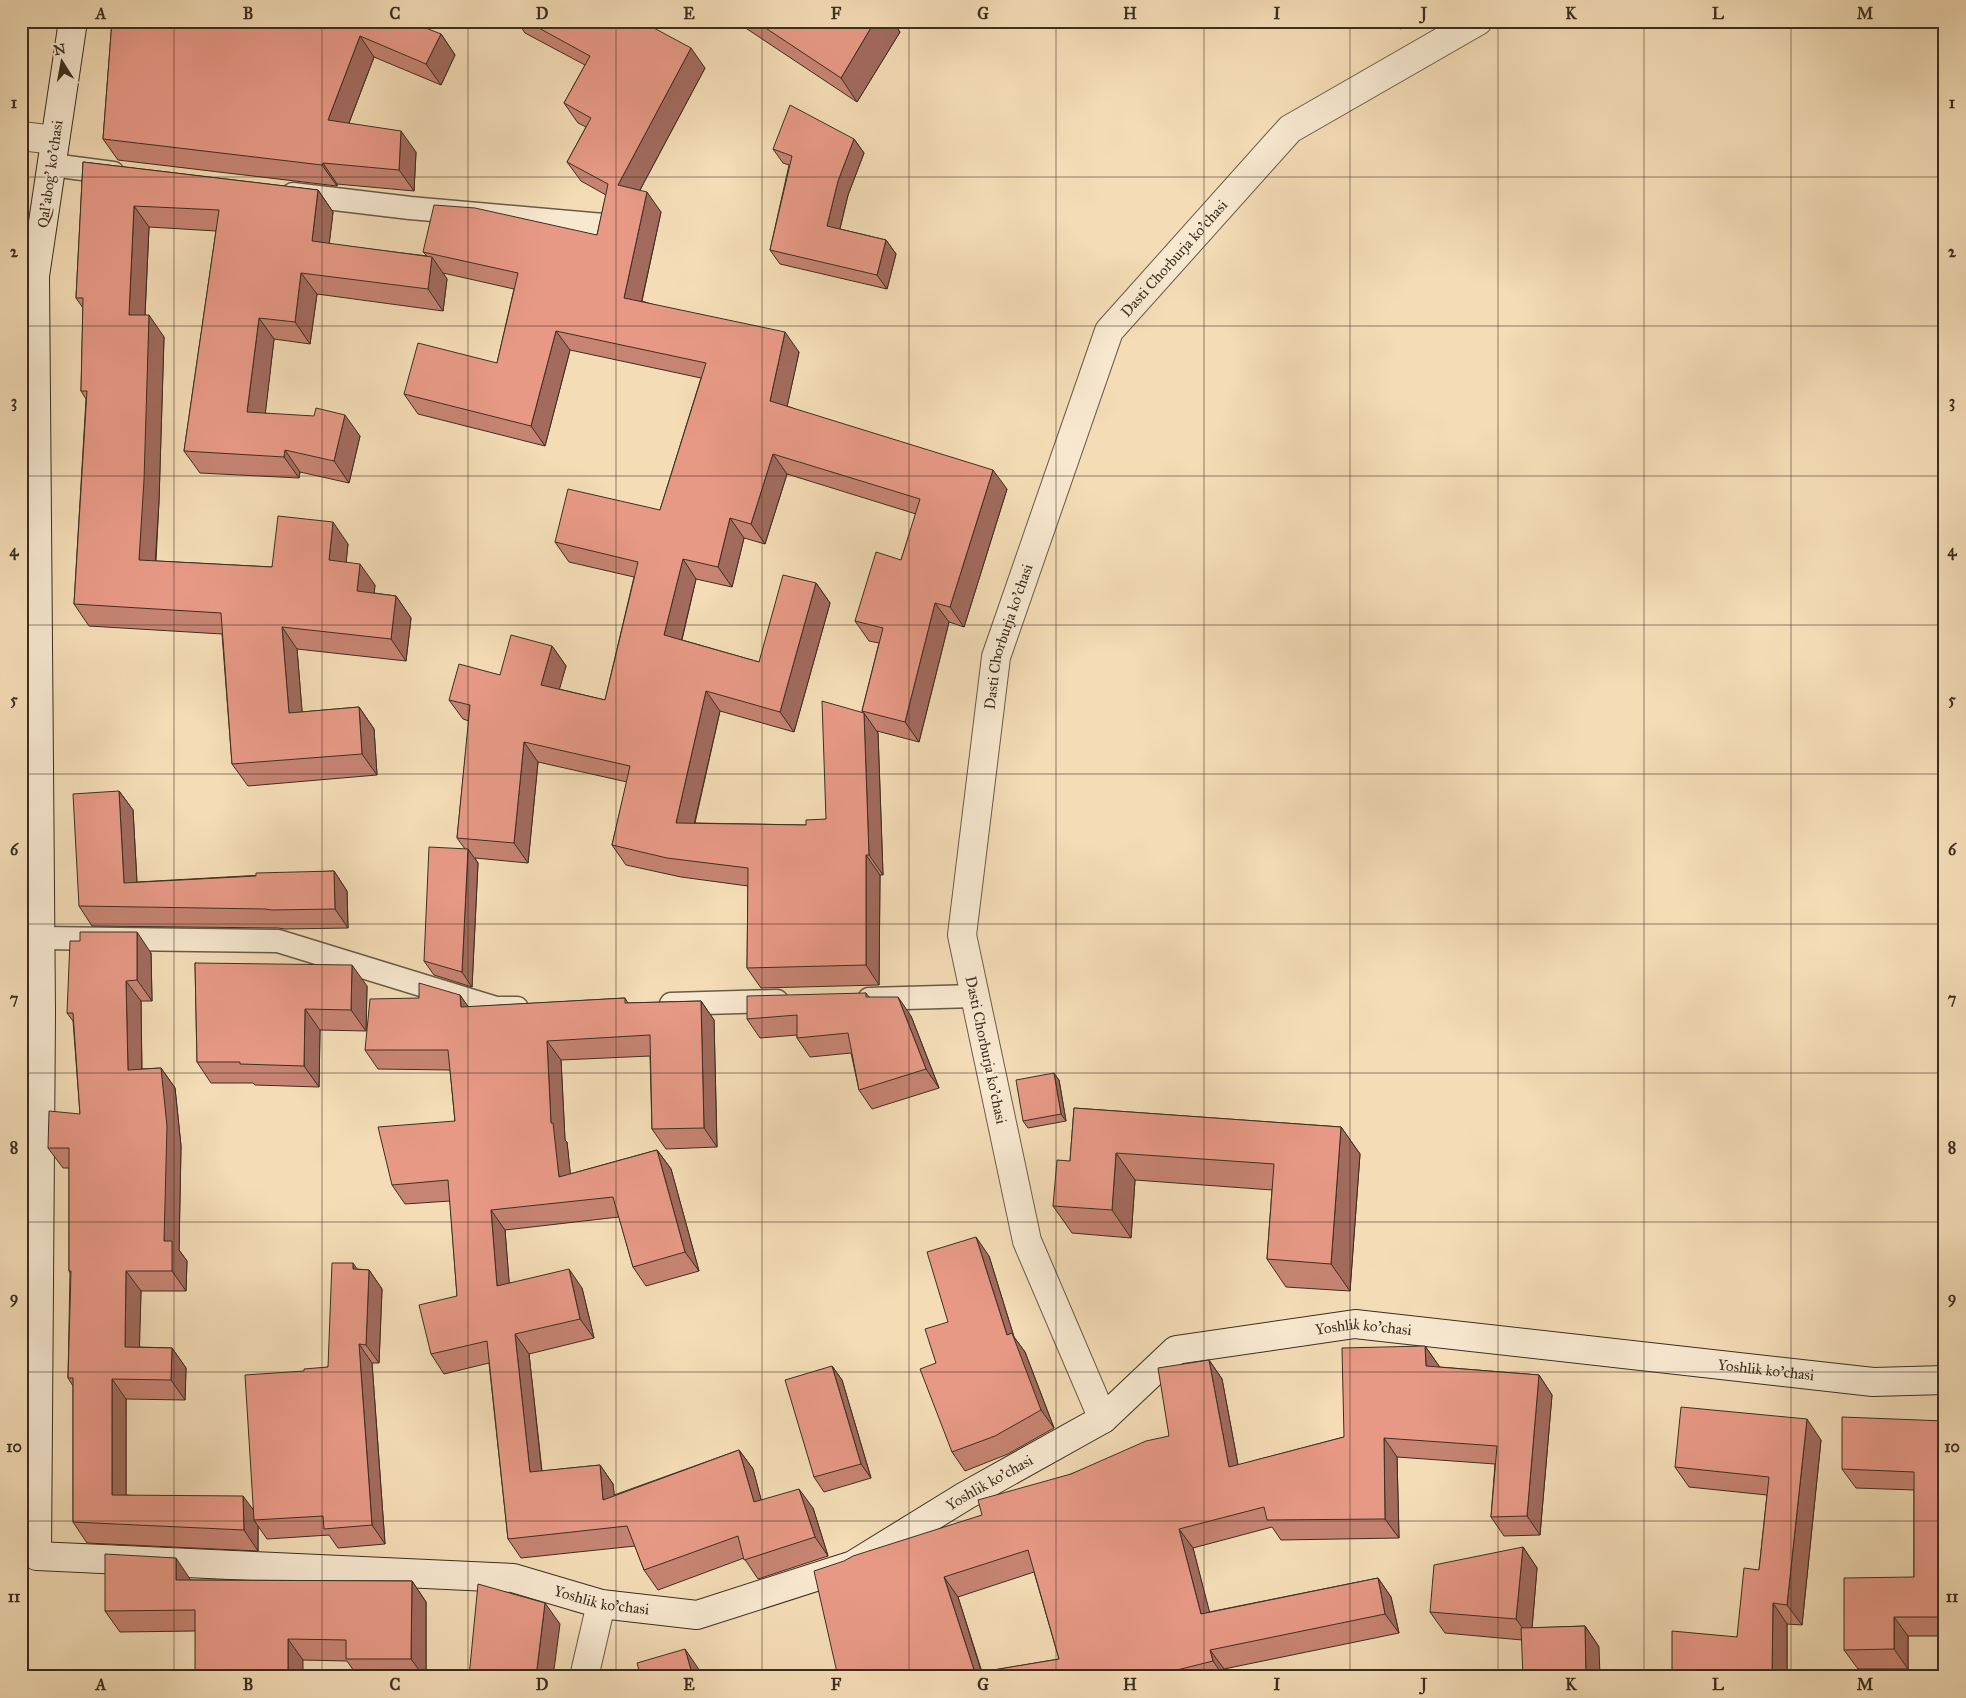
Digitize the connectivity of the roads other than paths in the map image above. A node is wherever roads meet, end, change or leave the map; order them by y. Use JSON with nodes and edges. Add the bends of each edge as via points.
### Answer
{"nodes":[{"id":1,"x":73,"y":21,"type":"edge"},
{"id":2,"x":1478,"y":21,"type":"edge"},
{"id":3,"x":21,"y":136,"type":"edge"},
{"id":4,"x":53,"y":152,"type":"junction"},
{"id":5,"x":129,"y":174,"type":"edge"},
{"id":6,"x":274,"y":192,"type":"edge"},
{"id":7,"x":603,"y":225,"type":"edge"},
{"id":8,"x":40,"y":938,"type":"junction"},
{"id":9,"x":975,"y":996,"type":"junction"},
{"id":10,"x":845,"y":1000,"type":"edge"},
{"id":11,"x":795,"y":1001,"type":"edge"},
{"id":12,"x":646,"y":1004,"type":"edge"},
{"id":13,"x":536,"y":1007,"type":"edge"},
{"id":14,"x":31,"y":1012,"type":"edge"},
{"id":15,"x":1945,"y":1380,"type":"edge"},
{"id":16,"x":1103,"y":1419,"type":"junction"},
{"id":17,"x":29,"y":1556,"type":"edge"},
{"id":18,"x":601,"y":1604,"type":"junction"},
{"id":19,"x":584,"y":1677,"type":"edge"}],
"edges":[{"from":1,"to":4,"type":"street","name":"Qal'abog' ko'chasi"},
{"from":2,"to":9,"type":"street","name":"Dasti Chorburja ko'chasi","via":[[1290,129],[1109,331],[996,657],[962,935]]},
{"from":3,"to":4,"type":"street"},
{"from":4,"to":5,"type":"lane"},
{"from":4,"to":8,"type":"street","name":"Qal'abog' ko'chasi","via":[[35,276]]},
{"from":6,"to":7,"type":"lane"},
{"from":8,"to":13,"type":"lane","via":[[278,941],[496,1008]]},
{"from":8,"to":14,"type":"street","name":"Qal'abog' ko'chasi"},
{"from":9,"to":10,"type":"lane"},
{"from":9,"to":16,"type":"street","name":"Dasti Chorburja ko'chasi","via":[[1027,1241]]},
{"from":11,"to":12,"type":"lane"},
{"from":14,"to":17,"type":"street","name":"Qal'abog' ko'chasi"},
{"from":15,"to":16,"type":"street","name":"Yoshlik ko'chasi","via":[[1873,1382],[1355,1324],[1176,1350]]},
{"from":16,"to":18,"type":"street","name":"Yoshlik ko'chasi","via":[[964,1496],[853,1565],[697,1614]]},
{"from":17,"to":18,"type":"street","name":"Yoshlik ko'chasi","via":[[513,1578]]},
{"from":18,"to":19,"type":"street"}]}
